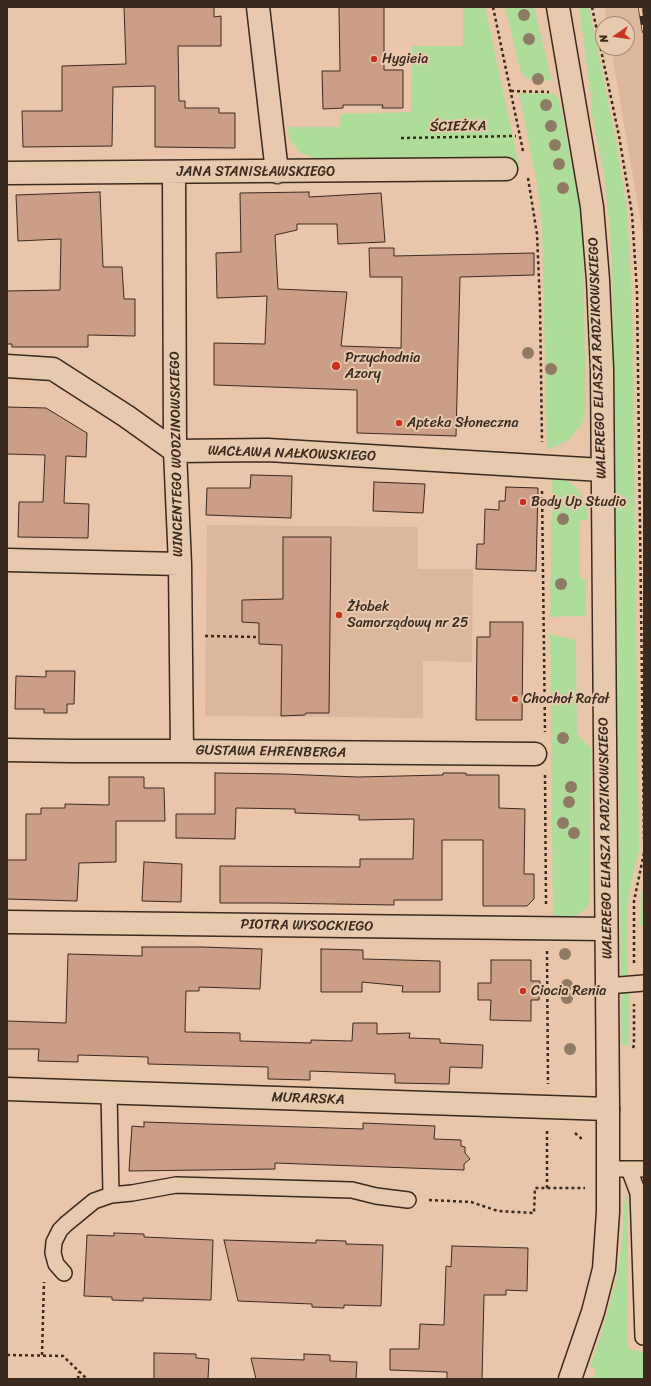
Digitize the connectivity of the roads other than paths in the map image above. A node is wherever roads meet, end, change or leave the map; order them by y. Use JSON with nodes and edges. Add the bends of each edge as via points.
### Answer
{"nodes":[{"id":1,"x":258,"y":7,"type":"edge"},
{"id":2,"x":558,"y":7,"type":"edge"},
{"id":3,"x":506,"y":170,"type":"dead end"},
{"id":4,"x":174,"y":172,"type":"junction"},
{"id":5,"x":277,"y":172,"type":"junction"},
{"id":6,"x":7,"y":173,"type":"edge"},
{"id":7,"x":7,"y":366,"type":"edge"},
{"id":8,"x":175,"y":451,"type":"junction"},
{"id":9,"x":602,"y":470,"type":"junction"},
{"id":10,"x":7,"y":560,"type":"edge"},
{"id":11,"x":180,"y":564,"type":"junction"},
{"id":12,"x":7,"y":750,"type":"edge"},
{"id":13,"x":182,"y":751,"type":"junction"},
{"id":14,"x":542,"y":754,"type":"road end"},
{"id":15,"x":7,"y":922,"type":"edge"},
{"id":16,"x":606,"y":929,"type":"junction"},
{"id":17,"x":644,"y":983,"type":"edge"},
{"id":18,"x":607,"y":986,"type":"junction"},
{"id":19,"x":7,"y":1090,"type":"edge"},
{"id":20,"x":109,"y":1092,"type":"junction"},
{"id":21,"x":608,"y":1109,"type":"junction"},
{"id":22,"x":619,"y":1169,"type":"junction"},
{"id":23,"x":644,"y":1169,"type":"edge"},
{"id":24,"x":111,"y":1195,"type":"junction"},
{"id":25,"x":408,"y":1200,"type":"road end"},
{"id":26,"x":64,"y":1273,"type":"dead end"},
{"id":27,"x":644,"y":1337,"type":"edge"},
{"id":28,"x":570,"y":1379,"type":"edge"}],
"edges":[{"from":1,"to":5,"type":"street"},
{"from":2,"to":9,"type":"street","name":"WALEREGO ELIASZA RADZIKOWSKIEGO","via":[[593,214],[602,369]]},
{"from":3,"to":5,"type":"street","name":"JANA STANISŁAWSKIEGO"},
{"from":4,"to":5,"type":"street","name":"JANA STANISŁAWSKIEGO"},
{"from":4,"to":6,"type":"street","name":"JANA STANISŁAWSKIEGO"},
{"from":4,"to":8,"type":"street","name":"WINCENTEGO WODZINOWSKIEGO"},
{"from":7,"to":8,"type":"street","via":[[53,369]]},
{"from":8,"to":9,"type":"street","name":"WACŁAWA NAŁKOWSKIEGO","via":[[268,450]]},
{"from":8,"to":11,"type":"street","name":"WINCENTEGO WODZINOWSKIEGO"},
{"from":9,"to":16,"type":"street","name":"WALEREGO ELIASZA RADZIKOWSKIEGO"},
{"from":10,"to":11,"type":"street","name":"WINCENTEGO WODZINOWSKIEGO"},
{"from":11,"to":13,"type":"street"},
{"from":12,"to":13,"type":"street","name":"GUSTAWA EHRENBERGA"},
{"from":13,"to":14,"type":"street","name":"GUSTAWA EHRENBERGA"},
{"from":15,"to":16,"type":"street","name":"PIOTRA WYSOCKIEGO"},
{"from":16,"to":18,"type":"street","name":"WALEREGO ELIASZA RADZIKOWSKIEGO"},
{"from":17,"to":18,"type":"lane"},
{"from":18,"to":21,"type":"street","name":"WALEREGO ELIASZA RADZIKOWSKIEGO"},
{"from":19,"to":20,"type":"street","name":"MURARSKA"},
{"from":20,"to":21,"type":"street","name":"MURARSKA"},
{"from":20,"to":24,"type":"lane"},
{"from":21,"to":22,"type":"street","name":"WALEREGO ELIASZA RADZIKOWSKIEGO"},
{"from":22,"to":23,"type":"lane"},
{"from":22,"to":27,"type":"lane","via":[[638,1193]]},
{"from":22,"to":28,"type":"street","name":"WALEREGO ELIASZA RADZIKOWSKIEGO","via":[[608,1212],[604,1269],[593,1312]]},
{"from":24,"to":25,"type":"lane","via":[[176,1185],[352,1190]]},
{"from":24,"to":26,"type":"lane","via":[[94,1201],[60,1230],[54,1242],[53,1253],[56,1264]]}]}
